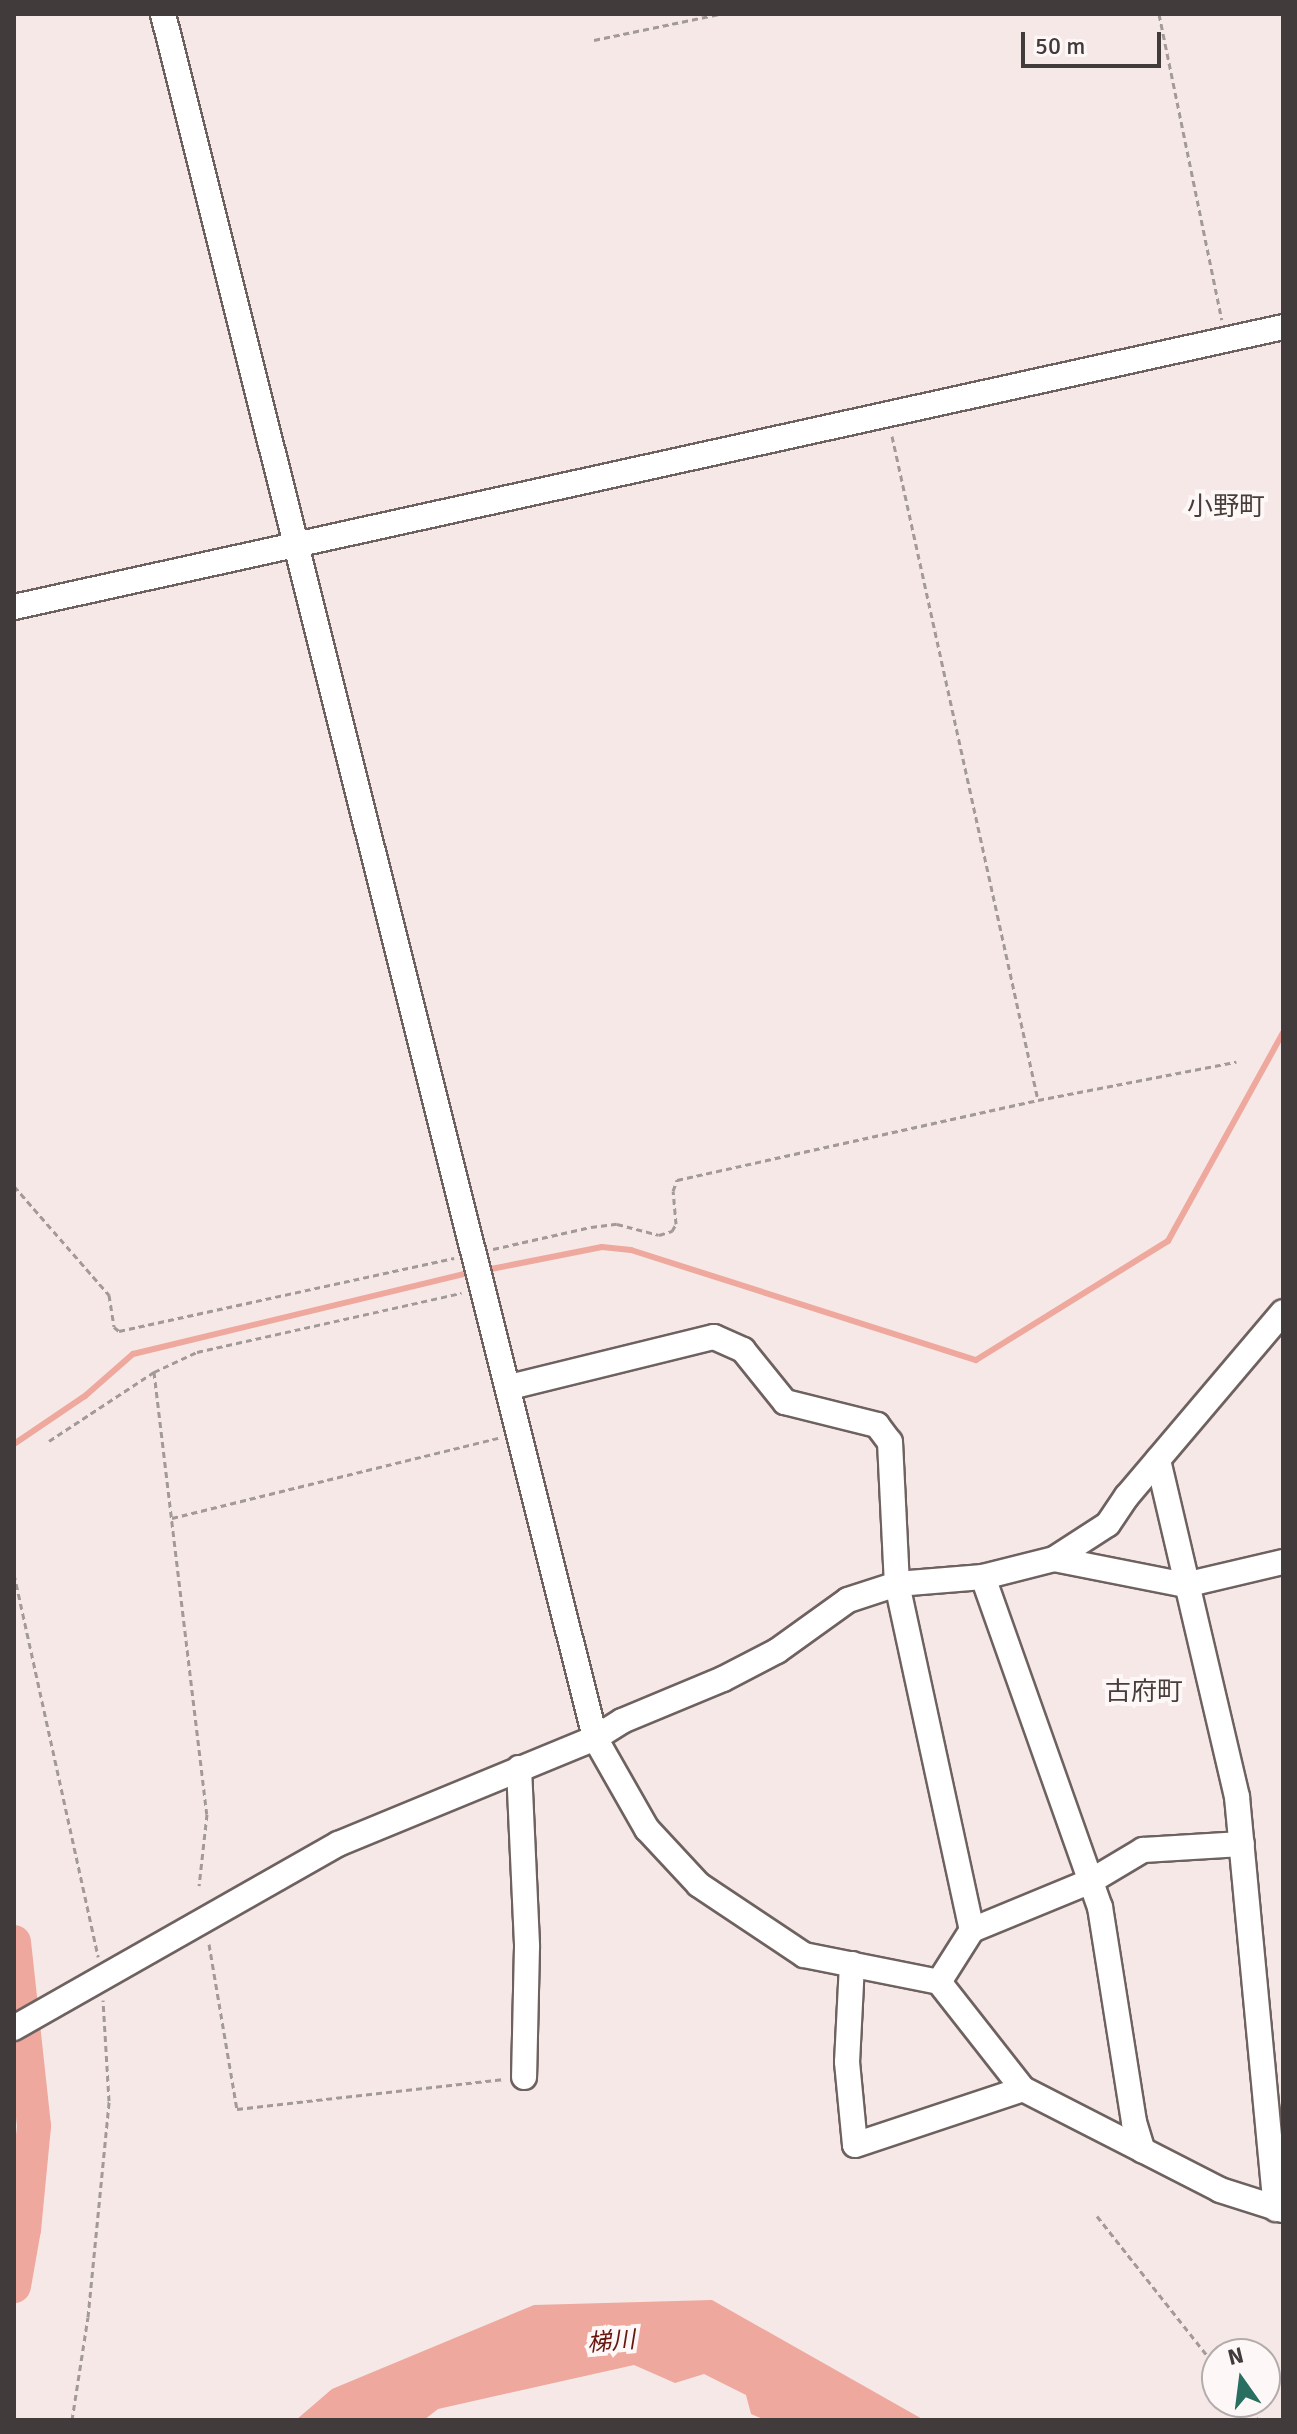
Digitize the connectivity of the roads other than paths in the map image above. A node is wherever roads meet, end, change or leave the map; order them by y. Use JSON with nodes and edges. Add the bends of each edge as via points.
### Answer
{"nodes":[{"id":1,"x":163,"y":14,"type":"edge"},
{"id":2,"x":1283,"y":327,"type":"edge"},
{"id":3,"x":296,"y":546,"type":"junction"},
{"id":4,"x":14,"y":607,"type":"edge"},
{"id":5,"x":1283,"y":1312,"type":"edge"},
{"id":6,"x":510,"y":1387,"type":"junction"},
{"id":7,"x":1158,"y":1460,"type":"junction"},
{"id":8,"x":1054,"y":1559,"type":"junction"},
{"id":9,"x":1283,"y":1562,"type":"edge"},
{"id":10,"x":983,"y":1577,"type":"junction"},
{"id":11,"x":897,"y":1584,"type":"junction"},
{"id":12,"x":1185,"y":1585,"type":"junction"},
{"id":13,"x":595,"y":1738,"type":"junction"},
{"id":14,"x":519,"y":1768,"type":"junction"},
{"id":15,"x":1242,"y":1844,"type":"junction"},
{"id":16,"x":1091,"y":1881,"type":"junction"},
{"id":17,"x":972,"y":1930,"type":"junction"},
{"id":18,"x":852,"y":1964,"type":"junction"},
{"id":19,"x":939,"y":1982,"type":"junction"},
{"id":20,"x":14,"y":2028,"type":"edge"},
{"id":21,"x":524,"y":2077,"type":"road end"},
{"id":22,"x":1023,"y":2089,"type":"junction"},
{"id":23,"x":1143,"y":2151,"type":"junction"},
{"id":24,"x":1279,"y":2210,"type":"edge"}],
"edges":[{"from":1,"to":3,"type":"street"},
{"from":2,"to":3,"type":"street"},
{"from":3,"to":4,"type":"street"},
{"from":3,"to":6,"type":"street"},
{"from":5,"to":7,"type":"street"},
{"from":6,"to":11,"type":"street","via":[[714,1337],[743,1350],[785,1402],[877,1425],[890,1442]]},
{"from":6,"to":13,"type":"street"},
{"from":7,"to":8,"type":"street","via":[[1108,1524]]},
{"from":7,"to":12,"type":"street"},
{"from":8,"to":10,"type":"street"},
{"from":8,"to":12,"type":"street"},
{"from":9,"to":12,"type":"street"},
{"from":10,"to":11,"type":"street"},
{"from":10,"to":16,"type":"street"},
{"from":11,"to":13,"type":"street","via":[[848,1600],[777,1651]]},
{"from":11,"to":17,"type":"street"},
{"from":12,"to":15,"type":"street","via":[[1224,1731]]},
{"from":13,"to":14,"type":"street"},
{"from":13,"to":18,"type":"street","via":[[647,1829],[699,1885],[804,1955]]},
{"from":14,"to":20,"type":"street","via":[[338,1844]]},
{"from":14,"to":21,"type":"street","via":[[527,1947]]},
{"from":15,"to":16,"type":"street","via":[[1143,1850]]},
{"from":15,"to":24,"type":"street"},
{"from":16,"to":17,"type":"street"},
{"from":16,"to":23,"type":"street"},
{"from":17,"to":19,"type":"street"},
{"from":18,"to":19,"type":"street"},
{"from":18,"to":22,"type":"street","via":[[847,2062],[855,2145]]},
{"from":19,"to":22,"type":"street"},
{"from":22,"to":23,"type":"street"},
{"from":23,"to":24,"type":"street","via":[[1220,2190]]}]}
